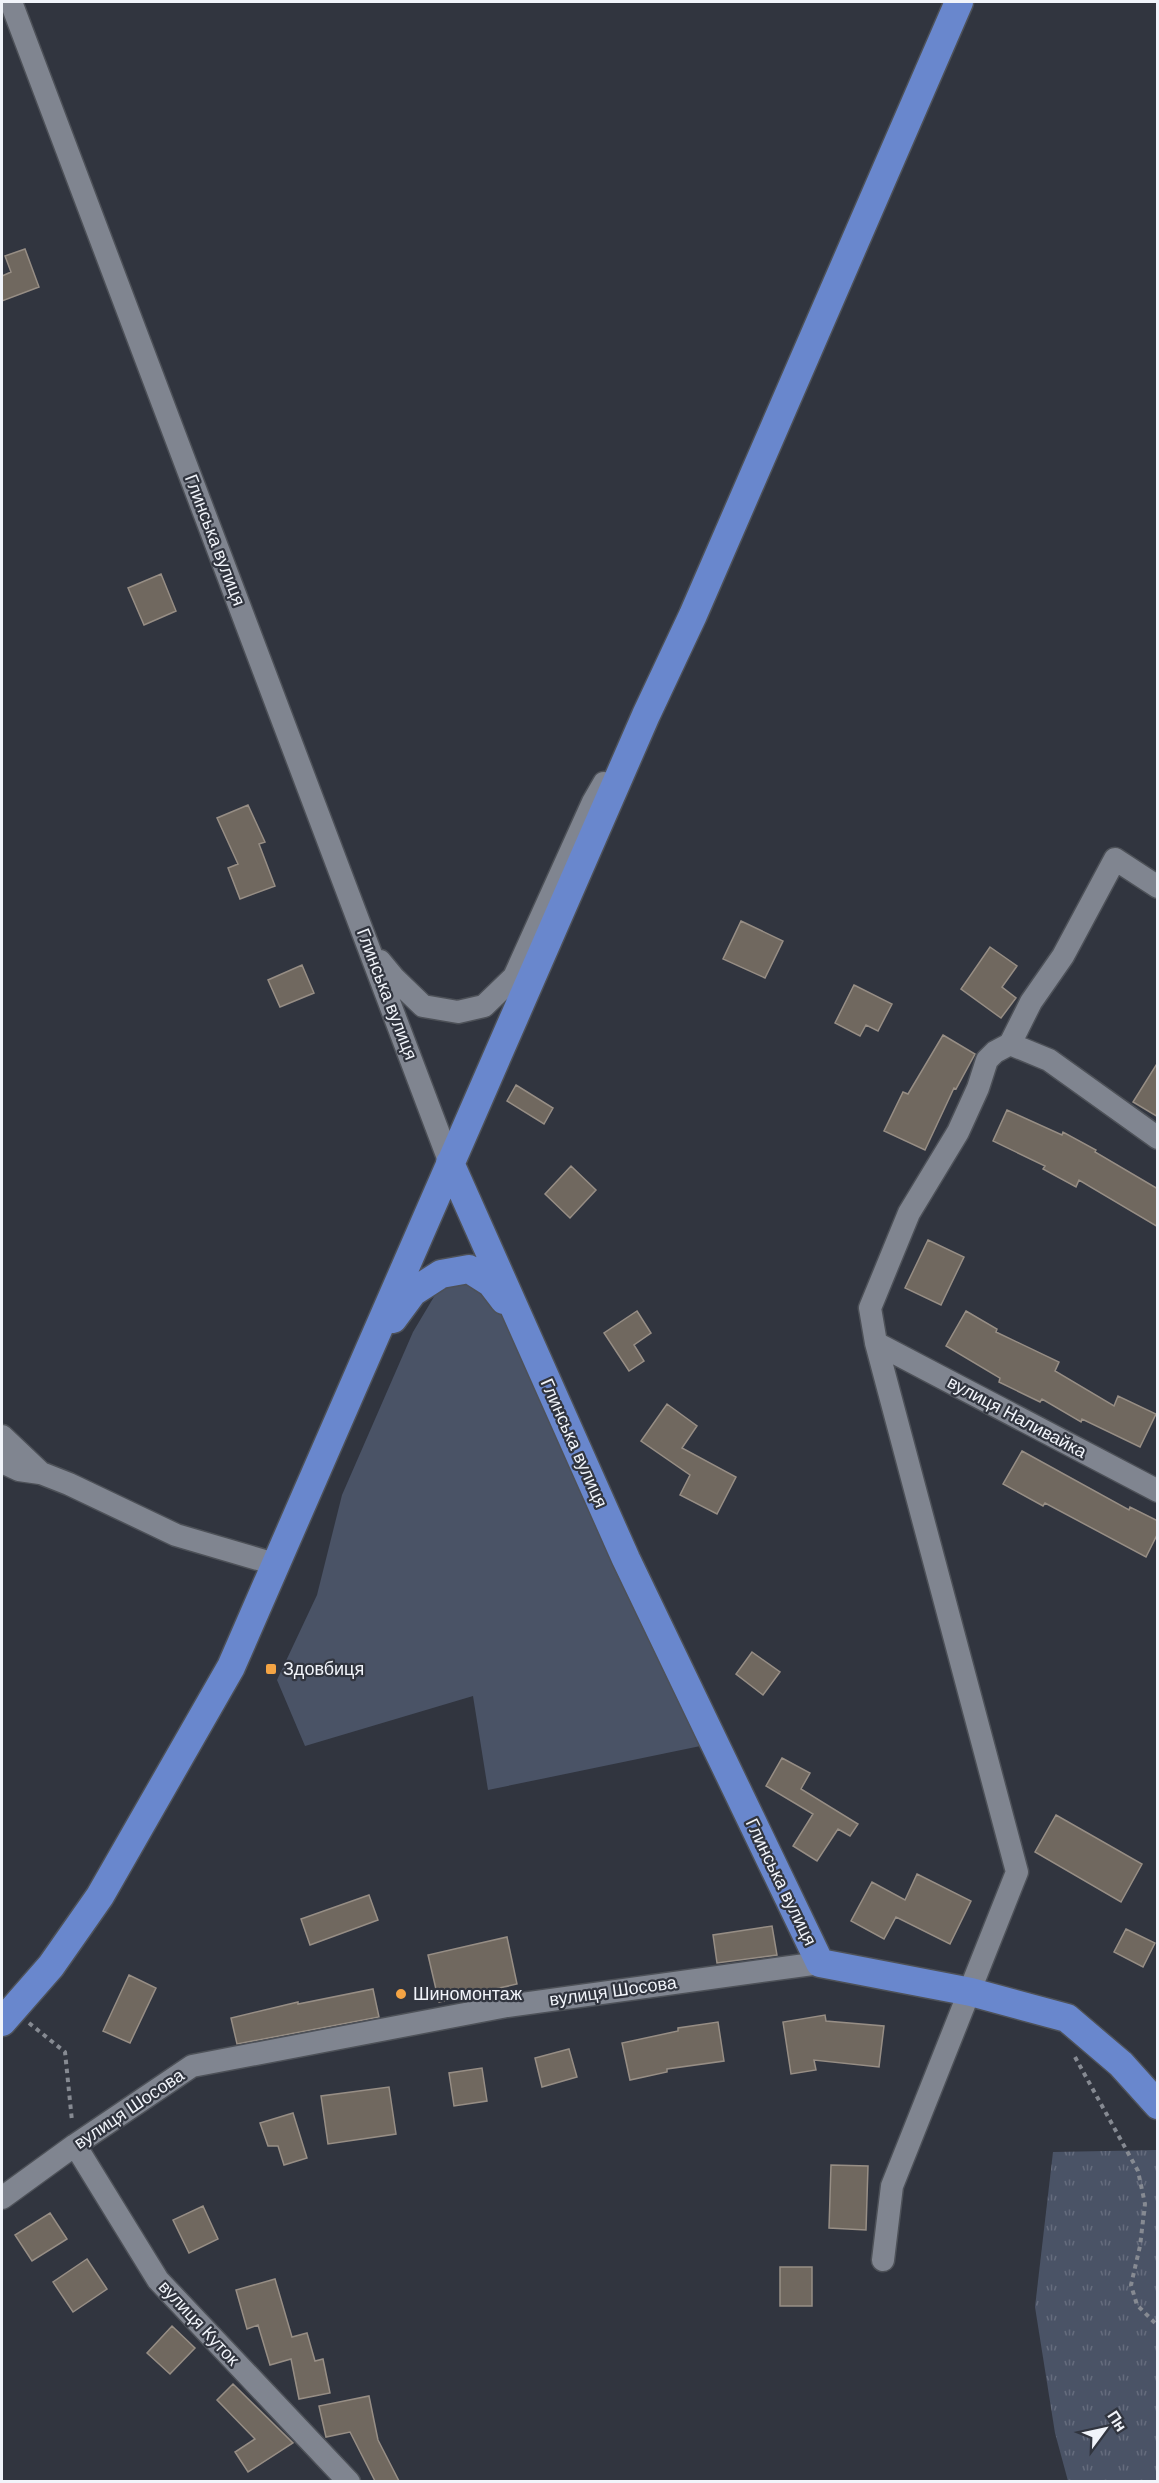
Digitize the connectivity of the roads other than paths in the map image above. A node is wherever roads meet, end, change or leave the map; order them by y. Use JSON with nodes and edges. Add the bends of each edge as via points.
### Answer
{"nodes":[{"id":1,"x":959,"y":2,"type":"edge"},
{"id":2,"x":9,"y":7,"type":"edge"},
{"id":3,"x":646,"y":715,"type":"junction"},
{"id":4,"x":1158,"y":887,"type":"edge"},
{"id":5,"x":368,"y":945,"type":"junction"},
{"id":6,"x":1010,"y":1044,"type":"junction"},
{"id":7,"x":1158,"y":1138,"type":"edge"},
{"id":8,"x":450,"y":1163,"type":"junction"},
{"id":9,"x":522,"y":1325,"type":"junction"},
{"id":10,"x":876,"y":1343,"type":"junction"},
{"id":11,"x":344,"y":1406,"type":"junction"},
{"id":12,"x":2,"y":1436,"type":"edge"},
{"id":13,"x":2,"y":1462,"type":"edge"},
{"id":14,"x":41,"y":1473,"type":"junction"},
{"id":15,"x":1158,"y":1491,"type":"edge"},
{"id":16,"x":275,"y":1564,"type":"junction"},
{"id":17,"x":819,"y":1963,"type":"junction"},
{"id":18,"x":971,"y":1992,"type":"junction"},
{"id":19,"x":8,"y":2015,"type":"edge"},
{"id":20,"x":1158,"y":2105,"type":"edge"},
{"id":21,"x":75,"y":2145,"type":"junction"},
{"id":22,"x":2,"y":2198,"type":"edge"},
{"id":23,"x":884,"y":2260,"type":"dead end"},
{"id":24,"x":349,"y":2481,"type":"edge"}],
"edges":[{"from":1,"to":3,"type":"main road"},
{"from":2,"to":5,"type":"street","name":"Глинська вулиця"},
{"from":3,"to":5,"type":"street","via":[[593,802],[514,978],[484,1006],[458,1012],[423,1006]]},
{"from":3,"to":8,"type":"main road"},
{"from":4,"to":6,"type":"street","via":[[1115,859]]},
{"from":5,"to":8,"type":"street","name":"Глинська вулиця"},
{"from":6,"to":7,"type":"street","via":[[1049,1060]]},
{"from":6,"to":10,"type":"street","via":[[987,1060],[957,1132],[909,1213],[870,1308]]},
{"from":8,"to":9,"type":"main road","name":"Глинська вулиця"},
{"from":8,"to":11,"type":"main road"},
{"from":9,"to":11,"type":"main road","via":[[491,1283],[469,1269],[441,1274],[413,1292],[398,1310],[356,1397]]},
{"from":9,"to":17,"type":"main road","name":"Глинська вулиця","via":[[626,1559]]},
{"from":10,"to":15,"type":"street","name":"вулиця Наливайка"},
{"from":10,"to":18,"type":"street","via":[[1017,1872]]},
{"from":11,"to":16,"type":"main road"},
{"from":12,"to":14,"type":"street"},
{"from":13,"to":14,"type":"street","via":[[19,1470]]},
{"from":14,"to":16,"type":"street","via":[[176,1535]]},
{"from":16,"to":19,"type":"main road","via":[[231,1667],[100,1896],[51,1966]]},
{"from":17,"to":18,"type":"main road","name":"вулиця Шосова"},
{"from":17,"to":21,"type":"street","name":"вулиця Шосова","via":[[507,2006],[192,2066]]},
{"from":18,"to":20,"type":"main road","name":"вулиця Шосова","via":[[1066,2018],[1121,2064]]},
{"from":18,"to":23,"type":"street","via":[[892,2186]]},
{"from":21,"to":22,"type":"street","name":"вулиця Шосова"},
{"from":21,"to":24,"type":"street","name":"вулиця Куток","via":[[158,2280]]}]}
